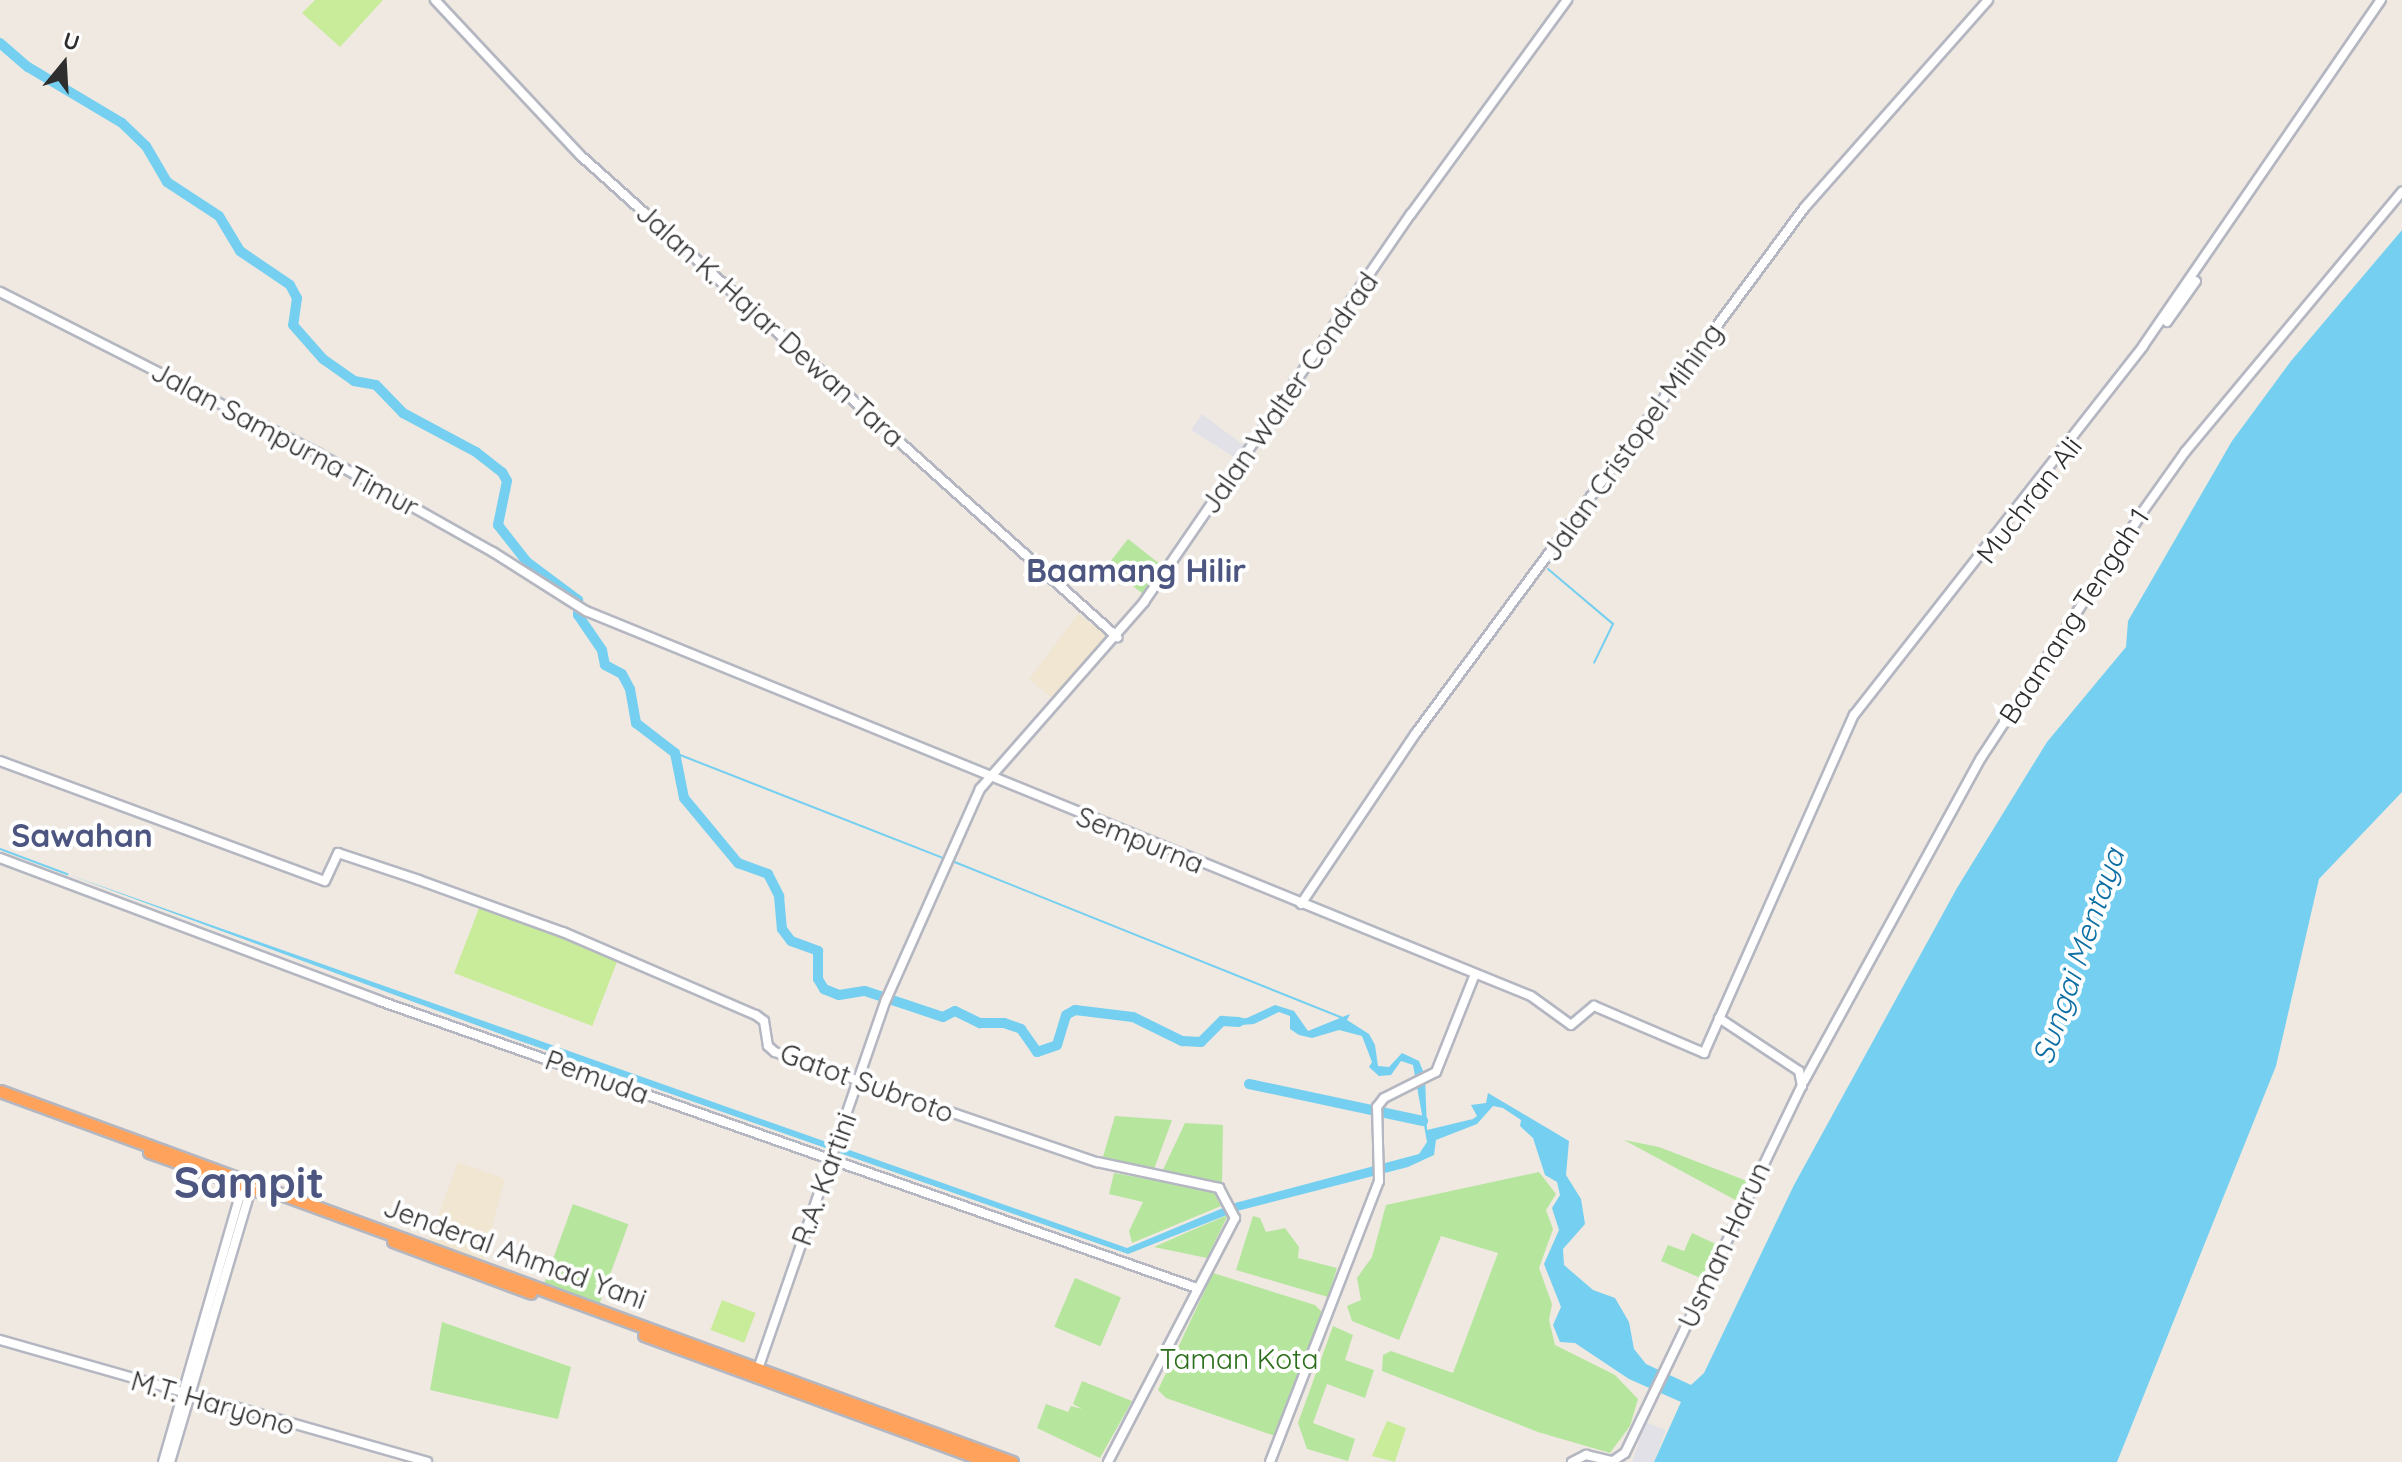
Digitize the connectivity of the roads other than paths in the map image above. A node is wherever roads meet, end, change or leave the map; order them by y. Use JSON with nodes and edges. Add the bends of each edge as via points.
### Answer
{"nodes":[{"id":1,"x":435,"y":0,"type":"edge"},
{"id":2,"x":1567,"y":0,"type":"edge"},
{"id":3,"x":1988,"y":0,"type":"edge"},
{"id":4,"x":2381,"y":0,"type":"edge"},
{"id":5,"x":2388,"y":0,"type":"edge"},
{"id":6,"x":2336,"y":64,"type":"junction"},
{"id":7,"x":2402,"y":192,"type":"edge"},
{"id":8,"x":0,"y":292,"type":"edge"},
{"id":9,"x":562,"y":600,"type":"joint"},
{"id":10,"x":1117,"y":637,"type":"junction"},
{"id":11,"x":0,"y":761,"type":"edge"},
{"id":12,"x":989,"y":776,"type":"junction"},
{"id":13,"x":0,"y":858,"type":"edge"},
{"id":14,"x":949,"y":860,"type":"joint"},
{"id":15,"x":1301,"y":904,"type":"junction"},
{"id":16,"x":1475,"y":974,"type":"junction"},
{"id":17,"x":1719,"y":1021,"type":"junction"},
{"id":18,"x":1706,"y":1051,"type":"joint"},
{"id":19,"x":1804,"y":1081,"type":"junction"},
{"id":20,"x":859,"y":1082,"type":"junction"},
{"id":21,"x":0,"y":1091,"type":"edge"},
{"id":22,"x":0,"y":1099,"type":"edge"},
{"id":23,"x":23,"y":1103,"type":"junction"},
{"id":24,"x":832,"y":1157,"type":"junction"},
{"id":25,"x":249,"y":1183,"type":"junction"},
{"id":26,"x":1197,"y":1288,"type":"junction"},
{"id":27,"x":0,"y":1340,"type":"edge"},
{"id":28,"x":758,"y":1369,"type":"junction"},
{"id":29,"x":187,"y":1396,"type":"junction"},
{"id":30,"x":163,"y":1462,"type":"edge"},
{"id":31,"x":170,"y":1462,"type":"edge"},
{"id":32,"x":427,"y":1462,"type":"edge"},
{"id":33,"x":989,"y":1462,"type":"edge"},
{"id":34,"x":1012,"y":1462,"type":"edge"},
{"id":35,"x":1108,"y":1462,"type":"edge"},
{"id":36,"x":1270,"y":1462,"type":"edge"},
{"id":37,"x":1572,"y":1462,"type":"edge"}],
"edges":[{"from":1,"to":10,"type":"street","name":"Jalan K. Hajar Dewan Tara","via":[[580,155]]},
{"from":2,"to":10,"type":"street","name":"Jalan Walter Condrad"},
{"from":3,"to":15,"type":"street","name":"Jalan Cristopel Mihing","via":[[1805,207],[1416,733]]},
{"from":4,"to":6,"type":"street","name":"Muchran Ali"},
{"from":5,"to":6,"type":"street","name":"Muchran Ali"},
{"from":6,"to":17,"type":"street","name":"Muchran Ali","via":[[2169,319],[1855,723]]},
{"from":7,"to":19,"type":"street","name":"Baamang Tengah 1","via":[[2165,479],[2001,726]]},
{"from":8,"to":9,"type":"street","name":"Jalan Sampurna Timur","via":[[317,453],[493,552]]},
{"from":9,"to":12,"type":"street","name":"Sempurna"},
{"from":10,"to":12,"type":"street","name":"Jalan Walter Condrad"},
{"from":11,"to":20,"type":"street","name":"Gatot Subroto","via":[[325,881],[338,853],[563,932],[751,1012],[764,1021],[771,1049]]},
{"from":12,"to":14,"type":"street","name":"Jalan Walter Condrad"},
{"from":12,"to":15,"type":"street","name":"Sempurna"},
{"from":13,"to":24,"type":"street","name":"Pemuda","via":[[380,1001]]},
{"from":14,"to":20,"type":"street","name":"R.A. Kartini","via":[[890,990]]},
{"from":15,"to":16,"type":"street","name":"Sempurna"},
{"from":16,"to":18,"type":"street","name":"Sempurna","via":[[1537,999],[1571,1025],[1592,1006]]},
{"from":16,"to":36,"type":"street","via":[[1429,1077],[1384,1098],[1377,1112],[1380,1174]]},
{"from":17,"to":18,"type":"street","name":"Muchran Ali"},
{"from":17,"to":19,"type":"street","via":[[1793,1067]]},
{"from":19,"to":37,"type":"street","name":"Usman Harun","via":[[1618,1459],[1582,1455]]},
{"from":20,"to":24,"type":"street","name":"R.A. Kartini"},
{"from":20,"to":26,"type":"street","name":"Gatot Subroto","via":[[1097,1162],[1215,1186],[1234,1213]]},
{"from":21,"to":23,"type":"highway","name":"Jenderal Ahmad Yani"},
{"from":22,"to":23,"type":"highway","name":"Jenderal Ahmad Yani"},
{"from":23,"to":25,"type":"highway","name":"Jenderal Ahmad Yani"},
{"from":24,"to":26,"type":"street","name":"Pemuda"},
{"from":24,"to":28,"type":"street","name":"R.A. Kartini"},
{"from":25,"to":28,"type":"highway","name":"Jenderal Ahmad Yani"},
{"from":25,"to":29,"type":"street"},
{"from":25,"to":33,"type":"highway","name":"Jenderal Ahmad Yani"},
{"from":26,"to":35,"type":"street"},
{"from":27,"to":29,"type":"street","name":"M.T. Haryono"},
{"from":28,"to":34,"type":"highway","name":"Jenderal Ahmad Yani"},
{"from":29,"to":30,"type":"street"},
{"from":29,"to":31,"type":"street"},
{"from":29,"to":32,"type":"street","name":"M.T. Haryono"}]}
